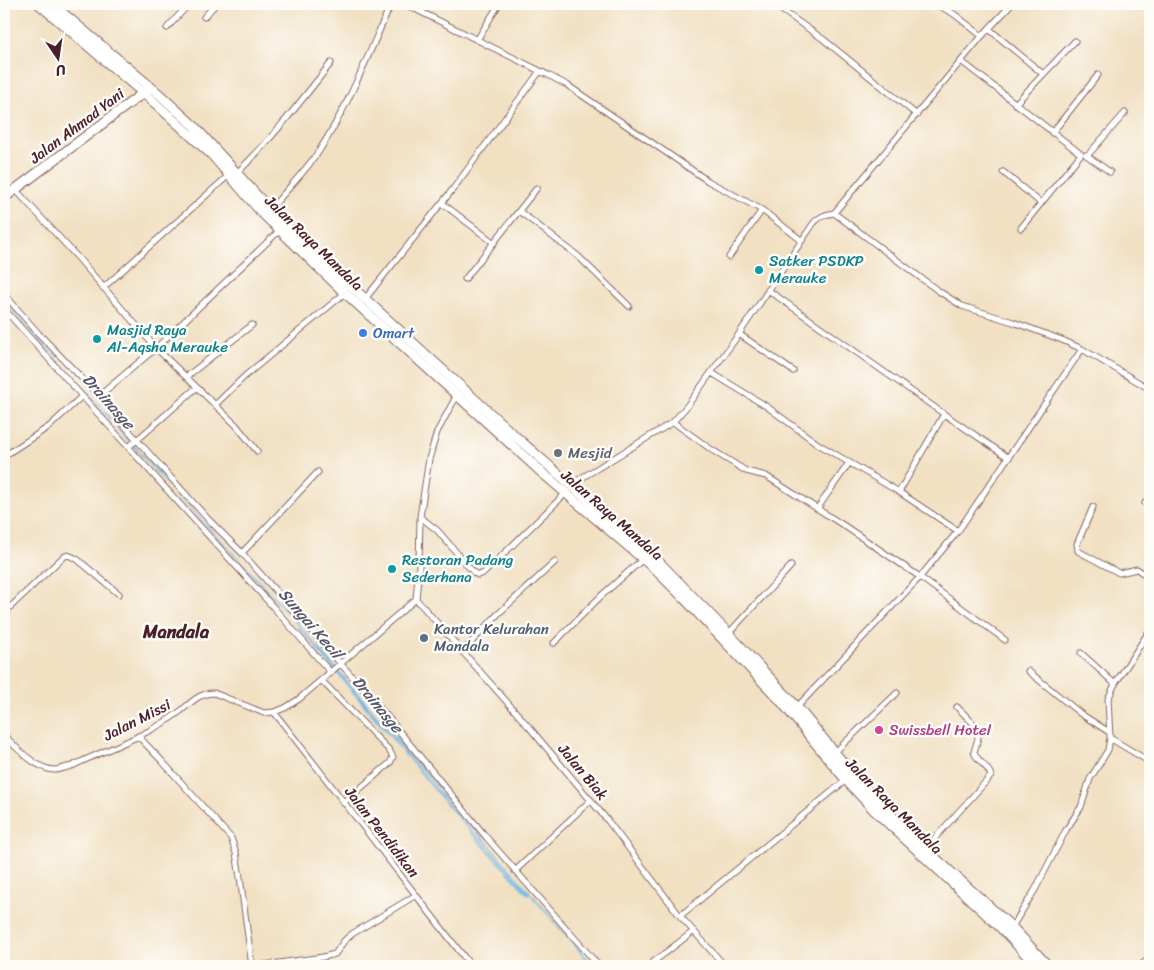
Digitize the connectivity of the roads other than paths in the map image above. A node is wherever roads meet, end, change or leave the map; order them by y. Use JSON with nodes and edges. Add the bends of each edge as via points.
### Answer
{"nodes":[{"id":1,"x":39,"y":4,"type":"edge"},
{"id":2,"x":52,"y":4,"type":"edge"},
{"id":3,"x":189,"y":4,"type":"edge"},
{"id":4,"x":216,"y":4,"type":"edge"},
{"id":5,"x":391,"y":4,"type":"edge"},
{"id":6,"x":405,"y":4,"type":"edge"},
{"id":7,"x":499,"y":4,"type":"edge"},
{"id":8,"x":773,"y":4,"type":"edge"},
{"id":9,"x":936,"y":4,"type":"edge"},
{"id":10,"x":1012,"y":4,"type":"edge"},
{"id":11,"x":204,"y":16,"type":"dead end"},
{"id":12,"x":167,"y":28,"type":"dead end"},
{"id":13,"x":989,"y":29,"type":"junction"},
{"id":14,"x":982,"y":36,"type":"junction"},
{"id":15,"x":477,"y":40,"type":"junction"},
{"id":16,"x":1075,"y":41,"type":"dead end"},
{"id":17,"x":961,"y":61,"type":"junction"},
{"id":18,"x":331,"y":63,"type":"dead end"},
{"id":19,"x":540,"y":71,"type":"junction"},
{"id":20,"x":1043,"y":74,"type":"junction"},
{"id":21,"x":1098,"y":75,"type":"dead end"},
{"id":22,"x":150,"y":86,"type":"junction"},
{"id":23,"x":143,"y":94,"type":"junction"},
{"id":24,"x":1015,"y":104,"type":"junction"},
{"id":25,"x":1125,"y":113,"type":"dead end"},
{"id":26,"x":917,"y":115,"type":"junction"},
{"id":27,"x":1052,"y":133,"type":"junction"},
{"id":28,"x":1084,"y":155,"type":"junction"},
{"id":29,"x":1003,"y":172,"type":"dead end"},
{"id":30,"x":1110,"y":172,"type":"dead end"},
{"id":31,"x":233,"y":174,"type":"junction"},
{"id":32,"x":537,"y":188,"type":"dead end"},
{"id":33,"x":15,"y":189,"type":"junction"},
{"id":34,"x":4,"y":198,"type":"edge"},
{"id":35,"x":442,"y":203,"type":"junction"},
{"id":36,"x":1041,"y":203,"type":"junction"},
{"id":37,"x":270,"y":210,"type":"junction"},
{"id":38,"x":762,"y":210,"type":"junction"},
{"id":39,"x":519,"y":212,"type":"junction"},
{"id":40,"x":834,"y":213,"type":"junction"},
{"id":41,"x":1021,"y":228,"type":"dead end"},
{"id":42,"x":280,"y":231,"type":"junction"},
{"id":43,"x":801,"y":240,"type":"junction"},
{"id":44,"x":494,"y":243,"type":"junction"},
{"id":45,"x":730,"y":257,"type":"dead end"},
{"id":46,"x":466,"y":279,"type":"dead end"},
{"id":47,"x":338,"y":280,"type":"junction"},
{"id":48,"x":103,"y":288,"type":"junction"},
{"id":49,"x":768,"y":290,"type":"junction"},
{"id":50,"x":345,"y":293,"type":"junction"},
{"id":51,"x":4,"y":294,"type":"edge"},
{"id":52,"x":365,"y":299,"type":"junction"},
{"id":53,"x":629,"y":306,"type":"dead end"},
{"id":54,"x":4,"y":309,"type":"edge"},
{"id":55,"x":252,"y":325,"type":"dead end"},
{"id":56,"x":739,"y":334,"type":"junction"},
{"id":57,"x":156,"y":348,"type":"junction"},
{"id":58,"x":1082,"y":349,"type":"junction"},
{"id":59,"x":793,"y":371,"type":"dead end"},
{"id":60,"x":712,"y":373,"type":"junction"},
{"id":61,"x":186,"y":377,"type":"junction"},
{"id":62,"x":196,"y":388,"type":"junction"},
{"id":63,"x":1150,"y":389,"type":"edge"},
{"id":64,"x":457,"y":395,"type":"junction"},
{"id":65,"x":82,"y":396,"type":"junction"},
{"id":66,"x":99,"y":396,"type":"junction"},
{"id":67,"x":215,"y":405,"type":"junction"},
{"id":68,"x":944,"y":414,"type":"junction"},
{"id":69,"x":673,"y":422,"type":"junction"},
{"id":70,"x":136,"y":441,"type":"junction"},
{"id":71,"x":130,"y":447,"type":"junction"},
{"id":72,"x":257,"y":451,"type":"dead end"},
{"id":73,"x":4,"y":456,"type":"edge"},
{"id":74,"x":1009,"y":458,"type":"junction"},
{"id":75,"x":849,"y":463,"type":"junction"},
{"id":76,"x":318,"y":472,"type":"dead end"},
{"id":77,"x":568,"y":489,"type":"junction"},
{"id":78,"x":899,"y":492,"type":"junction"},
{"id":79,"x":1093,"y":507,"type":"dead end"},
{"id":80,"x":817,"y":509,"type":"junction"},
{"id":81,"x":420,"y":518,"type":"junction"},
{"id":82,"x":958,"y":531,"type":"junction"},
{"id":83,"x":242,"y":554,"type":"junction"},
{"id":84,"x":643,"y":559,"type":"junction"},
{"id":85,"x":555,"y":562,"type":"dead end"},
{"id":86,"x":791,"y":566,"type":"dead end"},
{"id":87,"x":920,"y":577,"type":"junction"},
{"id":88,"x":1150,"y":578,"type":"edge"},
{"id":89,"x":119,"y":594,"type":"dead end"},
{"id":90,"x":416,"y":599,"type":"junction"},
{"id":91,"x":4,"y":613,"type":"edge"},
{"id":92,"x":1150,"y":630,"type":"edge"},
{"id":93,"x":726,"y":636,"type":"junction"},
{"id":94,"x":1005,"y":640,"type":"dead end"},
{"id":95,"x":554,"y":643,"type":"dead end"},
{"id":96,"x":462,"y":652,"type":"junction"},
{"id":97,"x":1081,"y":652,"type":"dead end"},
{"id":98,"x":340,"y":665,"type":"junction"},
{"id":99,"x":332,"y":671,"type":"junction"},
{"id":100,"x":1028,"y":671,"type":"dead end"},
{"id":101,"x":321,"y":680,"type":"junction"},
{"id":102,"x":1115,"y":684,"type":"junction"},
{"id":103,"x":897,"y":693,"type":"dead end"},
{"id":104,"x":797,"y":707,"type":"junction"},
{"id":105,"x":958,"y":707,"type":"dead end"},
{"id":106,"x":274,"y":712,"type":"junction"},
{"id":107,"x":1109,"y":732,"type":"junction"},
{"id":108,"x":4,"y":735,"type":"edge"},
{"id":109,"x":138,"y":736,"type":"junction"},
{"id":110,"x":1110,"y":738,"type":"junction"},
{"id":111,"x":834,"y":753,"type":"junction"},
{"id":112,"x":1150,"y":762,"type":"edge"},
{"id":113,"x":846,"y":780,"type":"junction"},
{"id":114,"x":591,"y":800,"type":"junction"},
{"id":115,"x":343,"y":803,"type":"junction"},
{"id":116,"x":925,"y":849,"type":"junction"},
{"id":117,"x":516,"y":871,"type":"junction"},
{"id":118,"x":949,"y":875,"type":"junction"},
{"id":119,"x":416,"y":894,"type":"junction"},
{"id":120,"x":680,"y":916,"type":"junction"},
{"id":121,"x":1012,"y":927,"type":"junction"},
{"id":122,"x":694,"y":931,"type":"junction"},
{"id":123,"x":1150,"y":958,"type":"edge"},
{"id":124,"x":252,"y":966,"type":"edge"},
{"id":125,"x":257,"y":966,"type":"edge"},
{"id":126,"x":471,"y":966,"type":"edge"},
{"id":127,"x":599,"y":966,"type":"edge"},
{"id":128,"x":648,"y":966,"type":"edge"},
{"id":129,"x":725,"y":966,"type":"edge"},
{"id":130,"x":1037,"y":966,"type":"edge"},
{"id":131,"x":1048,"y":966,"type":"edge"},
{"id":132,"x":1140,"y":966,"type":"edge"}],
"edges":[{"from":1,"to":23,"type":"highway","name":"Jalan Raya Mandala"},
{"from":2,"to":22,"type":"highway","name":"Jalan Raya Mandala"},
{"from":3,"to":12,"type":"street"},
{"from":4,"to":11,"type":"street"},
{"from":5,"to":37,"type":"street","via":[[346,104],[323,144]]},
{"from":6,"to":15,"type":"street"},
{"from":7,"to":15,"type":"street"},
{"from":8,"to":26,"type":"street","via":[[823,39]]},
{"from":9,"to":14,"type":"street"},
{"from":10,"to":13,"type":"street"},
{"from":13,"to":14,"type":"street"},
{"from":13,"to":20,"type":"street"},
{"from":14,"to":17,"type":"street"},
{"from":15,"to":19,"type":"street"},
{"from":16,"to":20,"type":"street"},
{"from":17,"to":24,"type":"street"},
{"from":17,"to":26,"type":"street"},
{"from":18,"to":31,"type":"street","via":[[285,122]]},
{"from":19,"to":35,"type":"street"},
{"from":19,"to":38,"type":"street","via":[[708,182]]},
{"from":20,"to":24,"type":"street"},
{"from":21,"to":27,"type":"street"},
{"from":22,"to":23,"type":"highway","name":"Jalan Ahmad Yani"},
{"from":22,"to":31,"type":"highway","name":"Jalan Raya Mandala","via":[[194,126]]},
{"from":23,"to":31,"type":"highway","name":"Jalan Raya Mandala"},
{"from":23,"to":33,"type":"highway","name":"Jalan Ahmad Yani"},
{"from":24,"to":27,"type":"street"},
{"from":25,"to":28,"type":"street"},
{"from":26,"to":40,"type":"street"},
{"from":27,"to":28,"type":"street"},
{"from":28,"to":30,"type":"street"},
{"from":28,"to":36,"type":"street"},
{"from":29,"to":36,"type":"street"},
{"from":31,"to":37,"type":"highway","name":"Jalan Raya Mandala"},
{"from":31,"to":42,"type":"highway","name":"Jalan Raya Mandala"},
{"from":31,"to":48,"type":"street"},
{"from":32,"to":39,"type":"street"},
{"from":33,"to":34,"type":"highway","name":"Jalan Ahmad Yani"},
{"from":33,"to":48,"type":"street"},
{"from":35,"to":44,"type":"street"},
{"from":35,"to":52,"type":"street"},
{"from":36,"to":41,"type":"street"},
{"from":37,"to":47,"type":"highway","name":"Jalan Raya Mandala"},
{"from":38,"to":43,"type":"street"},
{"from":38,"to":45,"type":"street"},
{"from":39,"to":44,"type":"street"},
{"from":39,"to":53,"type":"street","via":[[578,256]]},
{"from":40,"to":43,"type":"street","via":[[816,220]]},
{"from":40,"to":58,"type":"street","via":[[962,306]]},
{"from":42,"to":47,"type":"highway","name":"Jalan Raya Mandala"},
{"from":42,"to":57,"type":"street"},
{"from":43,"to":49,"type":"street"},
{"from":44,"to":46,"type":"street"},
{"from":47,"to":50,"type":"highway","name":"Jalan Raya Mandala"},
{"from":47,"to":52,"type":"highway","name":"Jalan Raya Mandala"},
{"from":48,"to":57,"type":"street"},
{"from":49,"to":56,"type":"street"},
{"from":49,"to":68,"type":"street"},
{"from":50,"to":64,"type":"highway","name":"Jalan Raya Mandala"},
{"from":50,"to":67,"type":"street"},
{"from":51,"to":66,"type":"street"},
{"from":52,"to":77,"type":"highway","name":"Jalan Raya Mandala"},
{"from":54,"to":65,"type":"street"},
{"from":55,"to":61,"type":"street"},
{"from":56,"to":59,"type":"street"},
{"from":56,"to":60,"type":"street"},
{"from":57,"to":61,"type":"street"},
{"from":57,"to":66,"type":"street"},
{"from":58,"to":63,"type":"street"},
{"from":58,"to":74,"type":"street"},
{"from":60,"to":69,"type":"street"},
{"from":60,"to":75,"type":"street"},
{"from":61,"to":62,"type":"street"},
{"from":62,"to":67,"type":"street"},
{"from":62,"to":70,"type":"street"},
{"from":64,"to":77,"type":"highway","name":"Jalan Raya Mandala"},
{"from":64,"to":81,"type":"street","via":[[430,450]]},
{"from":65,"to":71,"type":"street"},
{"from":65,"to":73,"type":"street","via":[[50,426]]},
{"from":66,"to":70,"type":"street"},
{"from":67,"to":72,"type":"street"},
{"from":68,"to":74,"type":"street"},
{"from":68,"to":78,"type":"street"},
{"from":69,"to":77,"type":"street"},
{"from":69,"to":80,"type":"street","via":[[746,471],[766,476]]},
{"from":70,"to":71,"type":"street"},
{"from":70,"to":83,"type":"street"},
{"from":71,"to":99,"type":"street"},
{"from":74,"to":82,"type":"street"},
{"from":75,"to":78,"type":"street"},
{"from":75,"to":80,"type":"street"},
{"from":76,"to":83,"type":"street"},
{"from":77,"to":81,"type":"street","via":[[484,573],[478,575],[438,530]]},
{"from":77,"to":84,"type":"highway","name":"Jalan Raya Mandala"},
{"from":77,"to":93,"type":"highway","name":"Jalan Raya Mandala","via":[[659,562]]},
{"from":78,"to":82,"type":"street"},
{"from":79,"to":88,"type":"street","via":[[1076,546],[1078,551],[1119,573],[1137,570]]},
{"from":80,"to":87,"type":"street"},
{"from":81,"to":90,"type":"street"},
{"from":82,"to":87,"type":"street"},
{"from":83,"to":98,"type":"street"},
{"from":84,"to":93,"type":"highway","name":"Jalan Raya Mandala"},
{"from":84,"to":95,"type":"street"},
{"from":85,"to":96,"type":"street"},
{"from":86,"to":93,"type":"street"},
{"from":87,"to":94,"type":"street"},
{"from":87,"to":104,"type":"street"},
{"from":89,"to":91,"type":"street","via":[[68,555]]},
{"from":90,"to":96,"type":"street","name":"Jalan Biak"},
{"from":90,"to":98,"type":"street"},
{"from":92,"to":102,"type":"street"},
{"from":93,"to":104,"type":"highway","name":"Jalan Raya Mandala"},
{"from":93,"to":113,"type":"highway","name":"Jalan Raya Mandala"},
{"from":96,"to":114,"type":"street","name":"Jalan Biak"},
{"from":97,"to":102,"type":"street"},
{"from":98,"to":99,"type":"street"},
{"from":98,"to":117,"type":"street","via":[[381,709]]},
{"from":99,"to":101,"type":"street"},
{"from":100,"to":107,"type":"street"},
{"from":101,"to":106,"type":"street","via":[[295,702]]},
{"from":101,"to":115,"type":"street","via":[[393,757]]},
{"from":102,"to":107,"type":"street","via":[[1108,699]]},
{"from":103,"to":111,"type":"street"},
{"from":104,"to":111,"type":"highway","name":"Jalan Raya Mandala"},
{"from":105,"to":116,"type":"street","via":[[978,728],[974,752],[991,776]]},
{"from":106,"to":109,"type":"street","name":"Jalan Missi","via":[[264,713],[207,693]]},
{"from":106,"to":115,"type":"street","name":"Jalan Pendidikan"},
{"from":107,"to":110,"type":"street"},
{"from":108,"to":109,"type":"street","name":"Jalan Missi","via":[[30,759],[57,770]]},
{"from":109,"to":124,"type":"street","via":[[231,838]]},
{"from":110,"to":112,"type":"street"},
{"from":110,"to":121,"type":"street","via":[[1108,750],[1090,779],[1081,807]]},
{"from":111,"to":116,"type":"highway","name":"Jalan Raya Mandala"},
{"from":113,"to":118,"type":"highway","name":"Jalan Raya Mandala","via":[[880,816]]},
{"from":113,"to":120,"type":"street"},
{"from":114,"to":117,"type":"street"},
{"from":114,"to":120,"type":"street","name":"Jalan Biak"},
{"from":115,"to":119,"type":"street","name":"Jalan Pendidikan"},
{"from":116,"to":118,"type":"highway","name":"Jalan Raya Mandala"},
{"from":117,"to":127,"type":"street"},
{"from":118,"to":121,"type":"highway","name":"Jalan Raya Mandala"},
{"from":118,"to":130,"type":"highway","name":"Jalan Raya Mandala"},
{"from":119,"to":125,"type":"street","via":[[352,934],[336,954]]},
{"from":119,"to":126,"type":"street","name":"Jalan Pendidikan"},
{"from":120,"to":122,"type":"street","name":"Jalan Biak"},
{"from":121,"to":131,"type":"highway","name":"Jalan Raya Mandala"},
{"from":122,"to":128,"type":"street"},
{"from":122,"to":129,"type":"street","name":"Jalan Biak"},
{"from":123,"to":132,"type":"street"}]}
